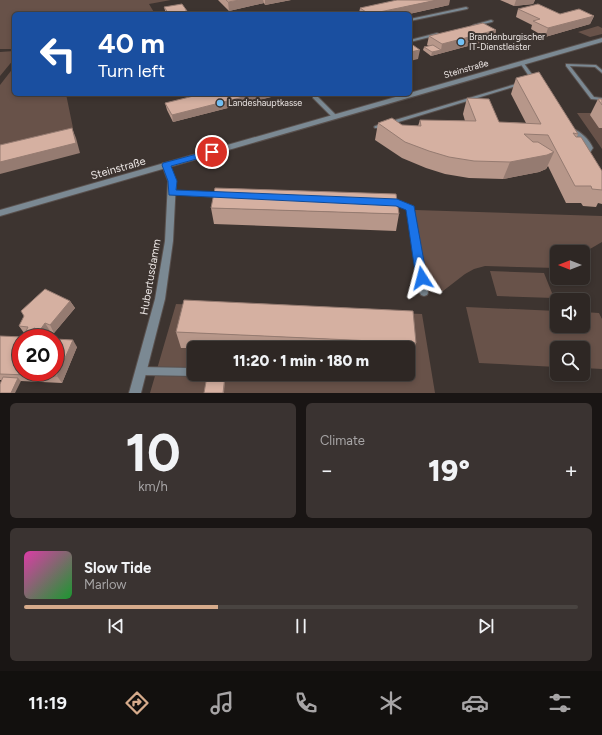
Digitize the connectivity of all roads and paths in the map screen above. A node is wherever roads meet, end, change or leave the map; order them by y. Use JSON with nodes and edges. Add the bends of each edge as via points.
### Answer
{"nodes":[{"id":1,"x":466,"y":8,"type":"dead end"},
{"id":2,"x":412,"y":20,"type":"edge"},
{"id":3,"x":491,"y":21,"type":"dead end"},
{"id":4,"x":470,"y":26,"type":"edge"},
{"id":5,"x":443,"y":33,"type":"edge"},
{"id":6,"x":602,"y":40,"type":"edge"},
{"id":7,"x":412,"y":41,"type":"edge"},
{"id":8,"x":522,"y":63,"type":"junction"},
{"id":9,"x":602,"y":72,"type":"edge"},
{"id":10,"x":412,"y":95,"type":"edge"},
{"id":11,"x":408,"y":96,"type":"edge"},
{"id":12,"x":315,"y":97,"type":"dead end"},
{"id":13,"x":602,"y":99,"type":"edge"},
{"id":14,"x":335,"y":117,"type":"junction"},
{"id":15,"x":377,"y":127,"type":"dead end"},
{"id":16,"x":578,"y":142,"type":"edge"},
{"id":17,"x":575,"y":157,"type":"edge"},
{"id":18,"x":166,"y":165,"type":"junction"},
{"id":19,"x":172,"y":193,"type":"junction"},
{"id":20,"x":228,"y":195,"type":"edge"},
{"id":21,"x":382,"y":202,"type":"edge"},
{"id":22,"x":0,"y":213,"type":"edge"},
{"id":23,"x":424,"y":293,"type":"dead end"},
{"id":24,"x":141,"y":372,"type":"junction"},
{"id":25,"x":187,"y":372,"type":"edge"},
{"id":26,"x":135,"y":393,"type":"edge"}],
"edges":[{"from":1,"to":2,"type":"lane"},
{"from":3,"to":4,"type":"lane"},
{"from":5,"to":7,"type":"lane"},
{"from":6,"to":8,"type":"street","name":"Steinstraße"},
{"from":8,"to":10,"type":"street","name":"Steinstraße"},
{"from":8,"to":15,"type":"lane","via":[[536,82]]},
{"from":9,"to":13,"type":"lane","via":[[596,66],[567,65],[593,98]]},
{"from":11,"to":14,"type":"street","name":"Steinstraße"},
{"from":12,"to":14,"type":"lane"},
{"from":14,"to":18,"type":"street","name":"Steinstraße"},
{"from":16,"to":17,"type":"lane","via":[[566,125],[589,144],[589,156]]},
{"from":18,"to":19,"type":"street","name":"Hubertusdamm","via":[[172,181]]},
{"from":18,"to":22,"type":"street","name":"Steinstraße"},
{"from":19,"to":20,"type":"lane"},
{"from":19,"to":24,"type":"street","name":"Hubertusdamm","via":[[169,241],[160,299]]},
{"from":21,"to":23,"type":"lane","via":[[397,203],[410,208]]},
{"from":24,"to":25,"type":"lane"},
{"from":24,"to":26,"type":"street","name":"Hubertusdamm"}]}
